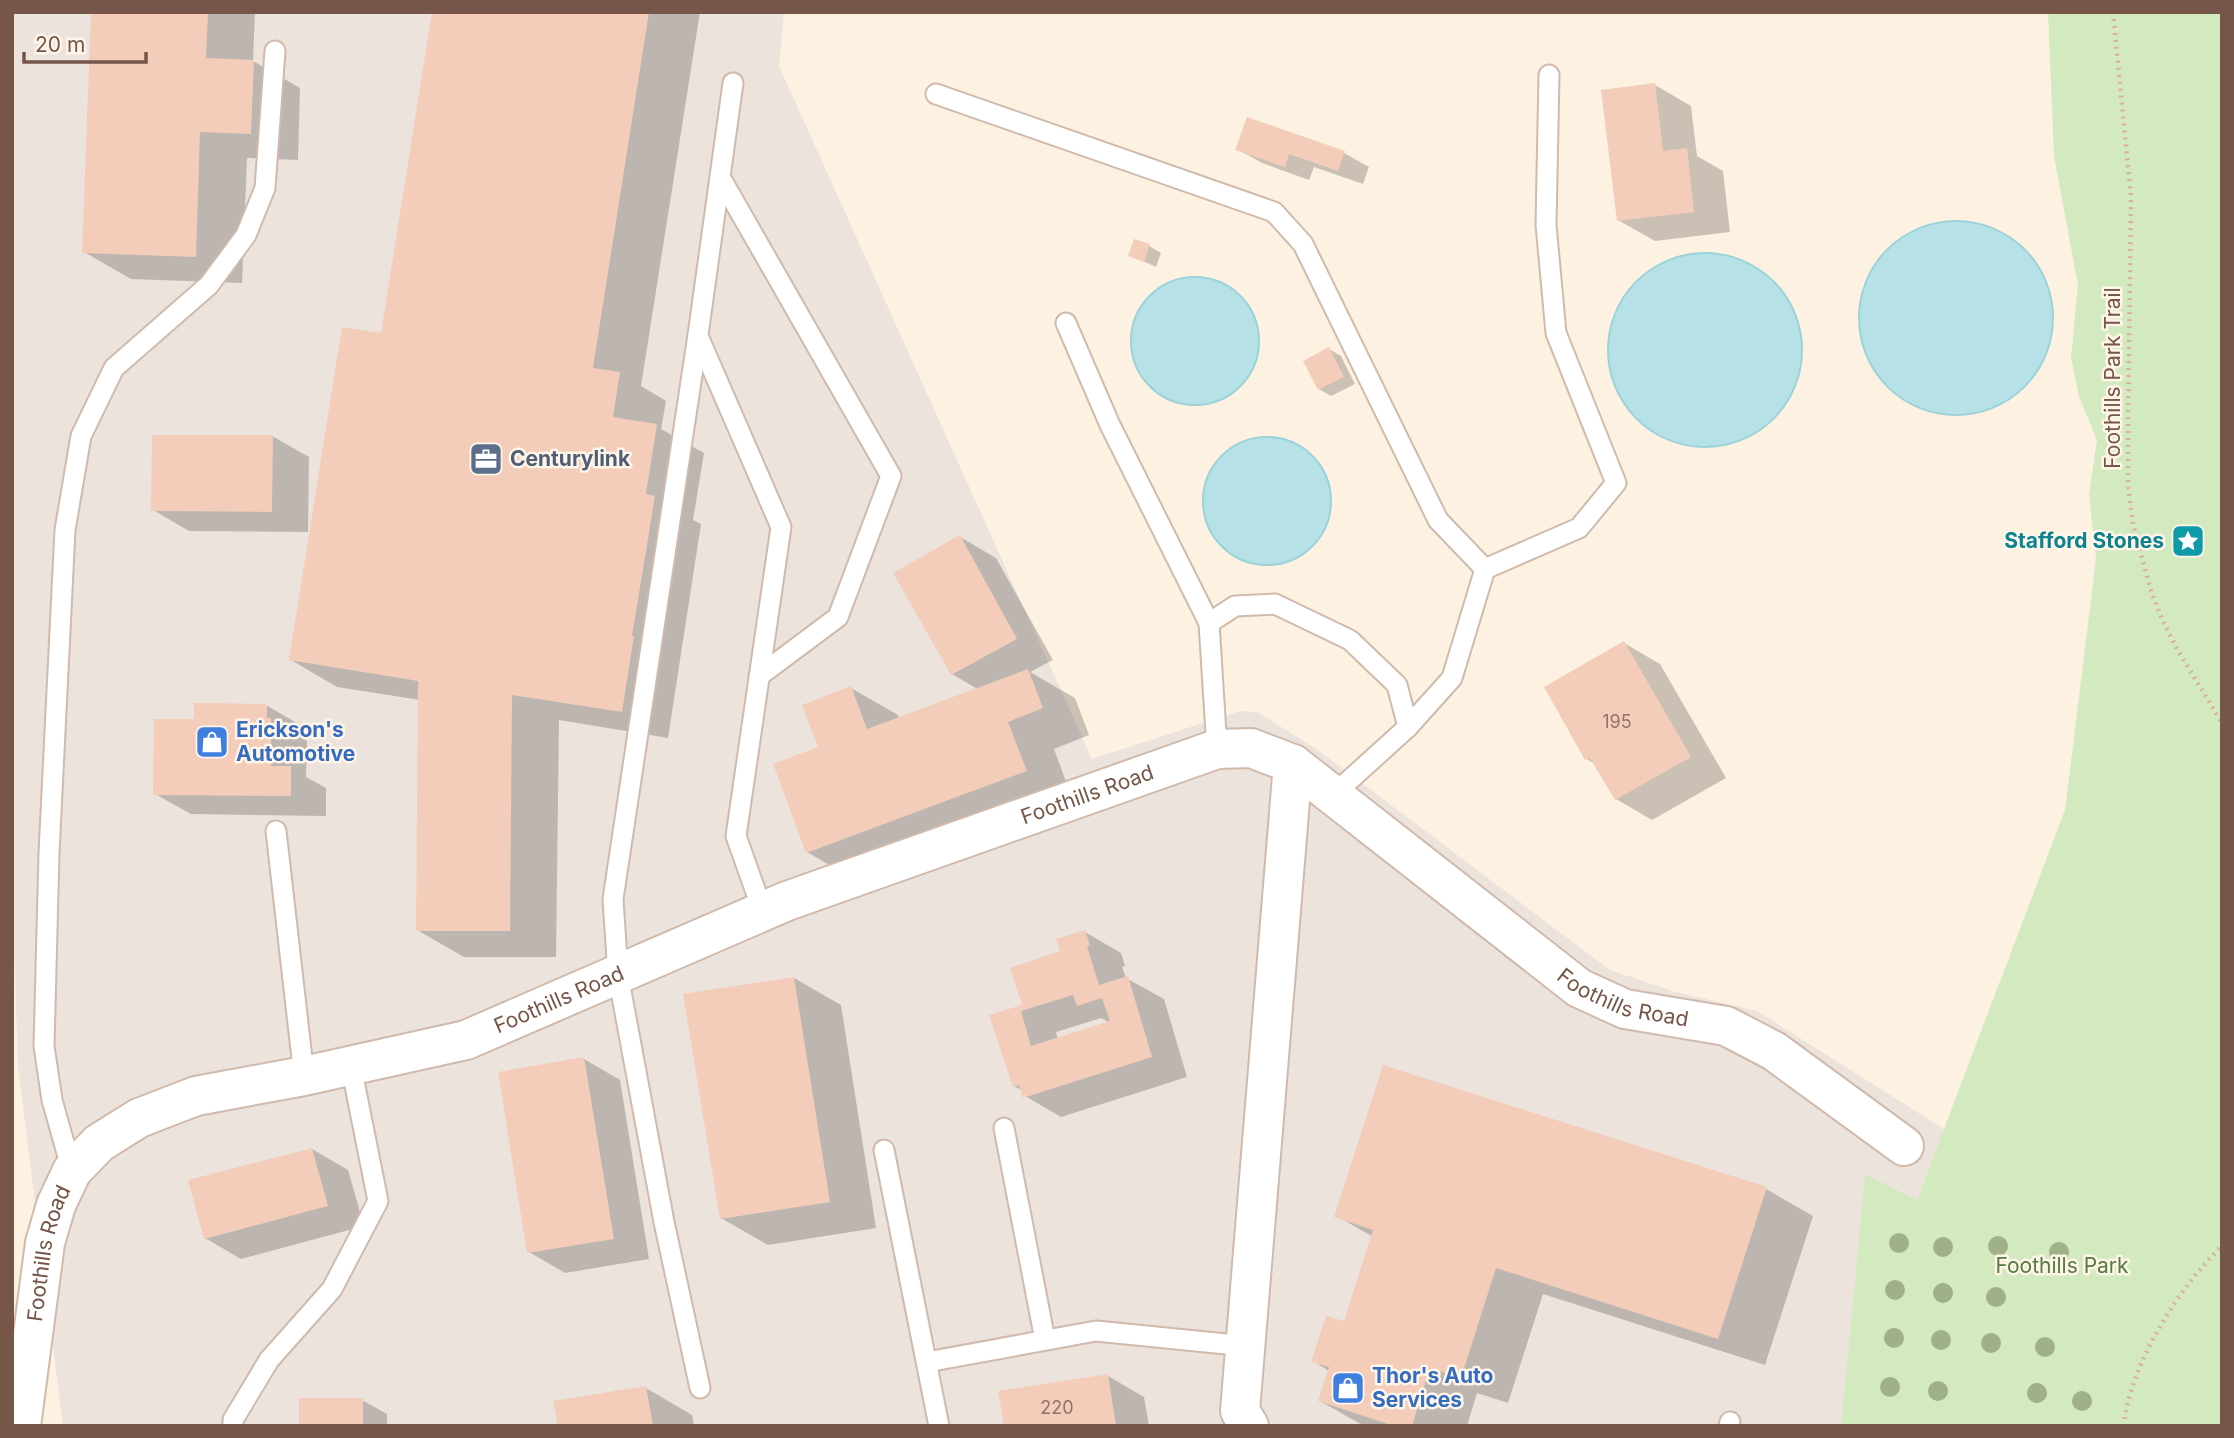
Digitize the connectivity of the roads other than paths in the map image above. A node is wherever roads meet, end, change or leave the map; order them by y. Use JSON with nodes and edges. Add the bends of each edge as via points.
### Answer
{"nodes":[{"id":1,"x":275,"y":51,"type":"dead end"},
{"id":2,"x":1549,"y":75,"type":"dead end"},
{"id":3,"x":733,"y":83,"type":"dead end"},
{"id":4,"x":936,"y":94,"type":"dead end"},
{"id":5,"x":720,"y":177,"type":"junction"},
{"id":6,"x":1066,"y":323,"type":"dead end"},
{"id":7,"x":698,"y":335,"type":"junction"},
{"id":8,"x":1485,"y":569,"type":"junction"},
{"id":9,"x":1209,"y":624,"type":"junction"},
{"id":10,"x":759,"y":676,"type":"junction"},
{"id":11,"x":1408,"y":727,"type":"junction"},
{"id":12,"x":1217,"y":749,"type":"junction"},
{"id":13,"x":1293,"y":764,"type":"junction"},
{"id":14,"x":1332,"y":795,"type":"junction"},
{"id":15,"x":276,"y":831,"type":"dead end"},
{"id":16,"x":763,"y":912,"type":"junction"},
{"id":17,"x":618,"y":975,"type":"junction"},
{"id":18,"x":351,"y":1066,"type":"junction"},
{"id":19,"x":304,"y":1076,"type":"junction"},
{"id":20,"x":1004,"y":1128,"type":"dead end"},
{"id":21,"x":1905,"y":1146,"type":"dead end"},
{"id":22,"x":884,"y":1150,"type":"dead end"},
{"id":23,"x":72,"y":1171,"type":"junction"},
{"id":24,"x":1045,"y":1340,"type":"junction"},
{"id":25,"x":1246,"y":1346,"type":"junction"},
{"id":26,"x":927,"y":1363,"type":"junction"},
{"id":27,"x":700,"y":1388,"type":"dead end"},
{"id":28,"x":1245,"y":1418,"type":"edge"},
{"id":29,"x":21,"y":1426,"type":"edge"},
{"id":30,"x":233,"y":1426,"type":"edge"},
{"id":31,"x":939,"y":1426,"type":"edge"}],
"edges":[{"from":1,"to":23,"type":"lane","via":[[265,188],[246,235],[209,285],[114,368],[81,436],[65,530],[44,1046],[52,1100]]},
{"from":2,"to":8,"type":"lane","via":[[1546,225],[1556,333],[1616,482],[1579,528]]},
{"from":3,"to":5,"type":"lane"},
{"from":4,"to":8,"type":"lane","via":[[1274,212],[1303,244],[1438,520]]},
{"from":5,"to":7,"type":"lane"},
{"from":5,"to":10,"type":"lane","via":[[891,476],[838,617]]},
{"from":6,"to":9,"type":"lane","via":[[1110,425]]},
{"from":7,"to":10,"type":"lane","via":[[781,527]]},
{"from":7,"to":17,"type":"lane","via":[[613,899]]},
{"from":8,"to":11,"type":"lane","via":[[1452,678]]},
{"from":9,"to":11,"type":"lane","via":[[1235,606],[1275,604],[1350,640],[1397,685]]},
{"from":9,"to":12,"type":"lane"},
{"from":10,"to":16,"type":"lane","via":[[736,836]]},
{"from":11,"to":14,"type":"lane"},
{"from":12,"to":13,"type":"street","name":"Foothills Road","via":[[1251,748]]},
{"from":12,"to":16,"type":"street","name":"Foothills Road"},
{"from":13,"to":14,"type":"street","name":"Foothills Road"},
{"from":13,"to":25,"type":"street"},
{"from":14,"to":21,"type":"street","name":"Foothills Road","via":[[1579,988],[1625,1009],[1726,1026],[1774,1051]]},
{"from":15,"to":19,"type":"lane"},
{"from":16,"to":17,"type":"street","name":"Foothills Road"},
{"from":17,"to":18,"type":"street","name":"Foothills Road","via":[[466,1040]]},
{"from":17,"to":27,"type":"lane"},
{"from":18,"to":19,"type":"street","name":"Foothills Road"},
{"from":18,"to":30,"type":"lane","via":[[379,1201],[332,1289],[269,1360]]},
{"from":19,"to":23,"type":"street","name":"Foothills Road","via":[[196,1096],[139,1118],[99,1143]]},
{"from":20,"to":24,"type":"lane"},
{"from":22,"to":26,"type":"lane"},
{"from":23,"to":29,"type":"street","name":"Foothills Road","via":[[45,1243]]},
{"from":24,"to":25,"type":"lane","via":[[1096,1331]]},
{"from":24,"to":26,"type":"lane"},
{"from":25,"to":28,"type":"street"},
{"from":26,"to":31,"type":"lane"}]}
